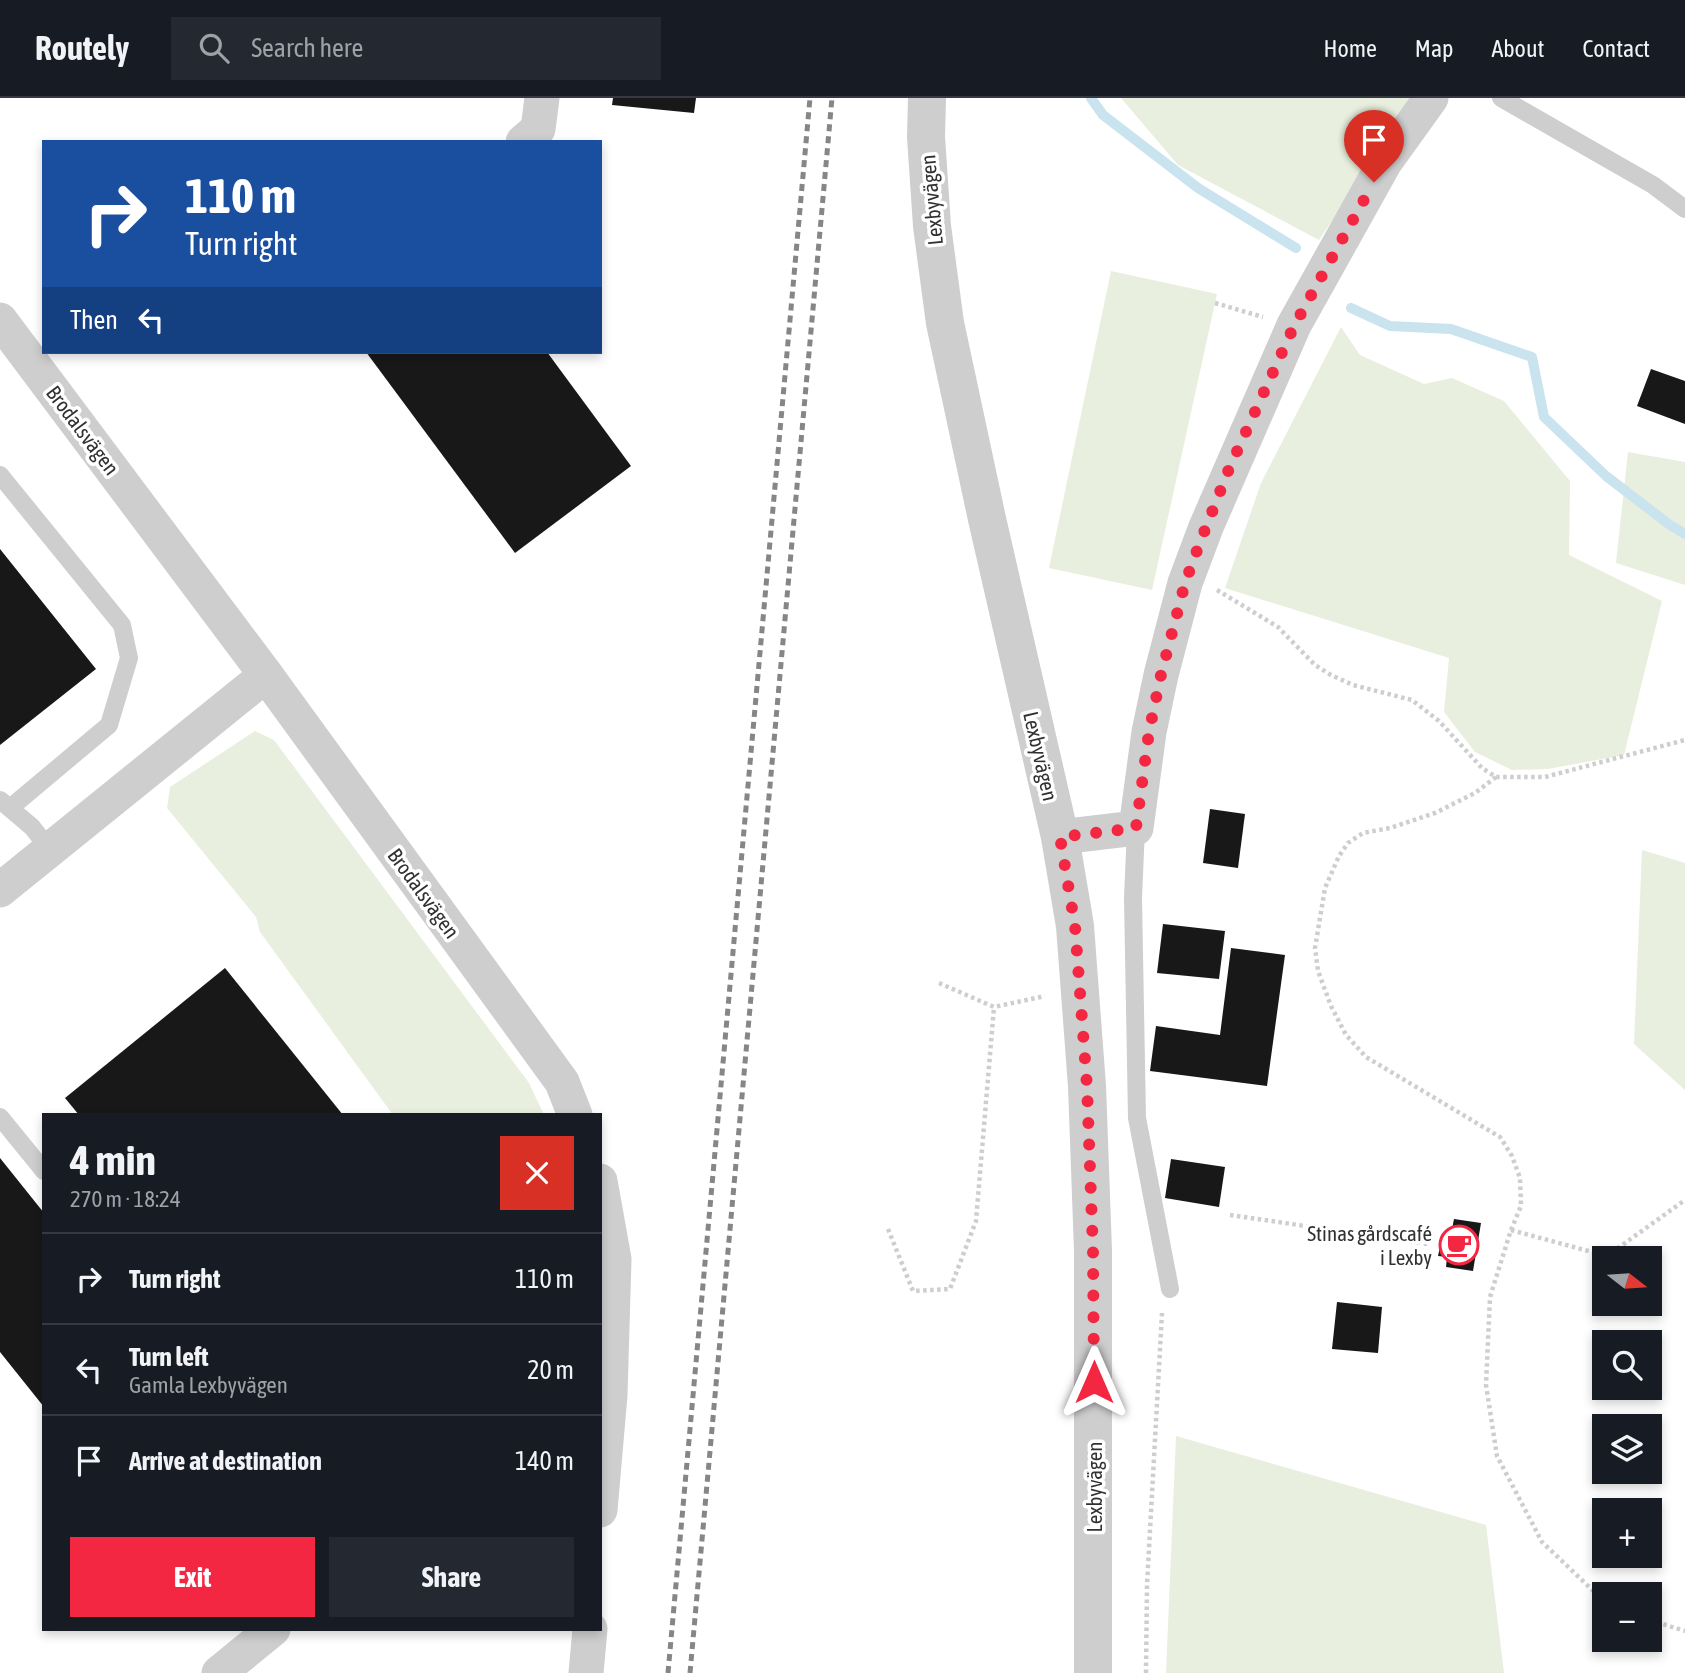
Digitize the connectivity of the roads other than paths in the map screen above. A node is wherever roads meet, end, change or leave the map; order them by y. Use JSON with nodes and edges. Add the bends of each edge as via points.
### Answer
{"nodes":[{"id":1,"x":542,"y":98,"type":"edge"},
{"id":2,"x":927,"y":98,"type":"edge"},
{"id":3,"x":1431,"y":98,"type":"edge"},
{"id":4,"x":1501,"y":98,"type":"edge"},
{"id":5,"x":526,"y":140,"type":"edge"},
{"id":6,"x":1685,"y":209,"type":"edge"},
{"id":7,"x":0,"y":320,"type":"edge"},
{"id":8,"x":0,"y":475,"type":"edge"},
{"id":9,"x":266,"y":676,"type":"junction"},
{"id":10,"x":5,"y":804,"type":"edge"},
{"id":11,"x":1136,"y":828,"type":"junction"},
{"id":12,"x":1060,"y":837,"type":"junction"},
{"id":13,"x":50,"y":850,"type":"junction"},
{"id":14,"x":0,"y":890,"type":"edge"},
{"id":15,"x":574,"y":1113,"type":"edge"},
{"id":16,"x":0,"y":1117,"type":"edge"},
{"id":17,"x":42,"y":1169,"type":"edge"},
{"id":18,"x":602,"y":1204,"type":"edge"},
{"id":19,"x":607,"y":1260,"type":"edge"},
{"id":20,"x":1170,"y":1289,"type":"road end"},
{"id":21,"x":605,"y":1394,"type":"edge"},
{"id":22,"x":602,"y":1464,"type":"edge"},
{"id":23,"x":271,"y":1631,"type":"edge"},
{"id":24,"x":590,"y":1631,"type":"edge"},
{"id":25,"x":219,"y":1673,"type":"edge"},
{"id":26,"x":586,"y":1673,"type":"edge"},
{"id":27,"x":1093,"y":1673,"type":"edge"}],
"edges":[{"from":1,"to":5,"type":"street","via":[[538,130]]},
{"from":2,"to":12,"type":"street","name":"Lexbyvägen","via":[[932,226],[945,323]]},
{"from":3,"to":11,"type":"street","via":[[1385,162],[1294,326],[1229,469],[1185,583],[1149,732]]},
{"from":4,"to":6,"type":"lane","via":[[1653,185]]},
{"from":7,"to":9,"type":"street","name":"Brodalsvägen"},
{"from":8,"to":10,"type":"lane","via":[[122,625],[129,658],[109,725]]},
{"from":9,"to":13,"type":"street"},
{"from":9,"to":15,"type":"street","name":"Brodalsvägen","via":[[562,1082]]},
{"from":10,"to":13,"type":"lane"},
{"from":11,"to":12,"type":"street"},
{"from":11,"to":20,"type":"lane","via":[[1137,1118]]},
{"from":12,"to":27,"type":"street","name":"Lexbyvägen","via":[[1075,926],[1087,1086],[1093,1251]]},
{"from":13,"to":14,"type":"street"},
{"from":16,"to":17,"type":"lane"},
{"from":18,"to":19,"type":"street"},
{"from":19,"to":21,"type":"street"},
{"from":21,"to":22,"type":"street"},
{"from":23,"to":25,"type":"street"},
{"from":24,"to":26,"type":"street"}]}
